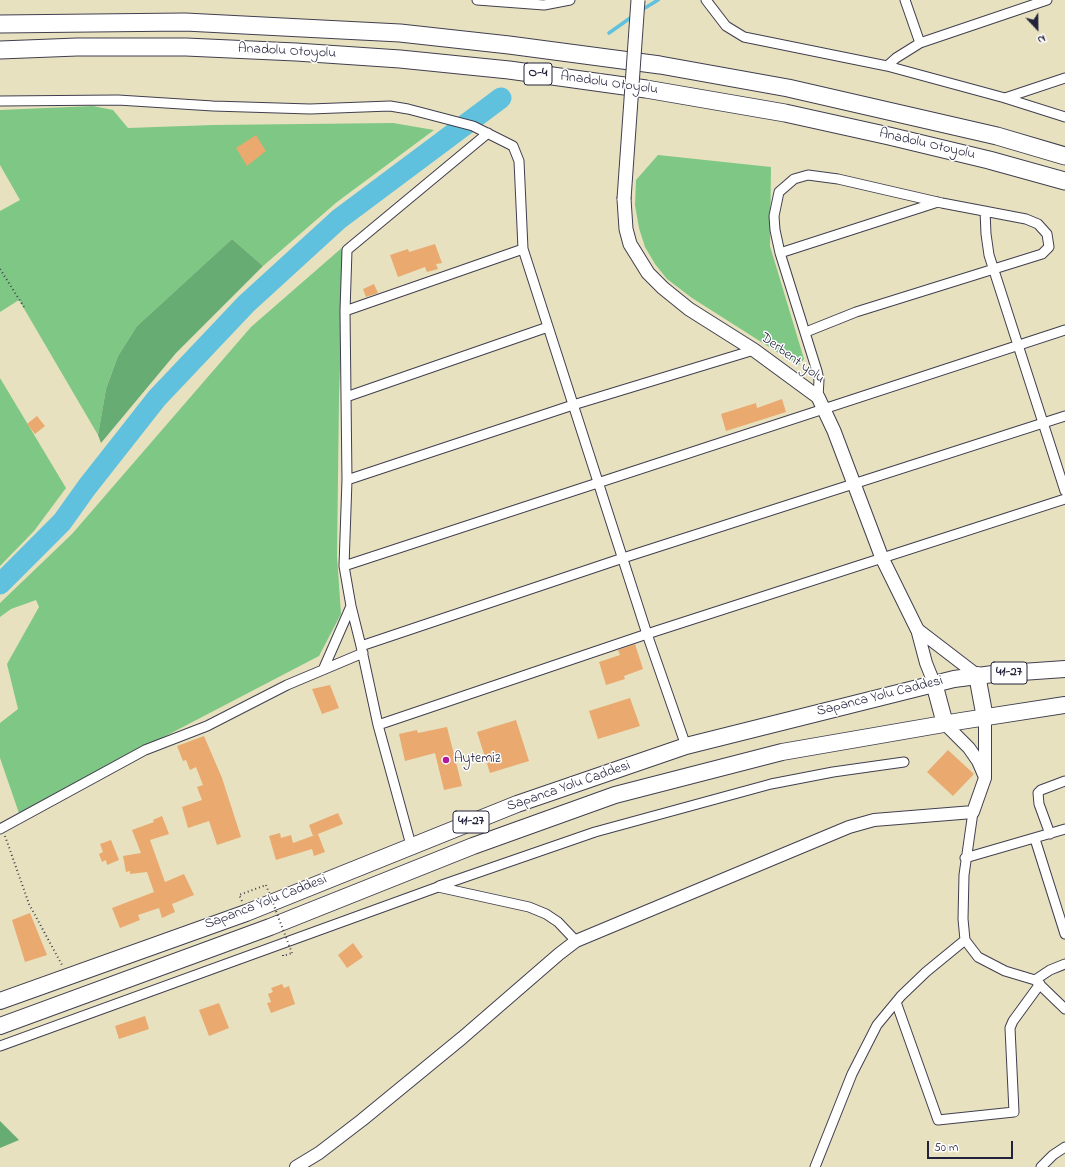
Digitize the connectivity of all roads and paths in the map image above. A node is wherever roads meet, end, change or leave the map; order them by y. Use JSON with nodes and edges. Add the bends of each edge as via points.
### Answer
{"nodes":[{"id":1,"x":477,"y":0,"type":"edge"},
{"id":2,"x":570,"y":0,"type":"edge"},
{"id":3,"x":638,"y":0,"type":"edge"},
{"id":4,"x":905,"y":0,"type":"edge"},
{"id":5,"x":1047,"y":0,"type":"edge"},
{"id":6,"x":709,"y":1,"type":"edge"},
{"id":7,"x":0,"y":24,"type":"edge"},
{"id":8,"x":920,"y":43,"type":"junction"},
{"id":9,"x":0,"y":50,"type":"edge"},
{"id":10,"x":887,"y":66,"type":"junction"},
{"id":11,"x":1065,"y":78,"type":"edge"},
{"id":12,"x":1005,"y":98,"type":"junction"},
{"id":13,"x":0,"y":101,"type":"edge"},
{"id":14,"x":1065,"y":117,"type":"edge"},
{"id":15,"x":488,"y":133,"type":"junction"},
{"id":16,"x":1065,"y":156,"type":"edge"},
{"id":17,"x":1065,"y":182,"type":"edge"},
{"id":18,"x":938,"y":202,"type":"junction"},
{"id":19,"x":984,"y":211,"type":"junction"},
{"id":20,"x":523,"y":249,"type":"junction"},
{"id":21,"x":780,"y":253,"type":"junction"},
{"id":22,"x":0,"y":269,"type":"edge"},
{"id":23,"x":994,"y":270,"type":"junction"},
{"id":24,"x":24,"y":307,"type":"dead end"},
{"id":25,"x":346,"y":311,"type":"junction"},
{"id":26,"x":548,"y":327,"type":"junction"},
{"id":27,"x":1065,"y":330,"type":"edge"},
{"id":28,"x":806,"y":332,"type":"junction"},
{"id":29,"x":1018,"y":345,"type":"junction"},
{"id":30,"x":754,"y":350,"type":"junction"},
{"id":31,"x":346,"y":396,"type":"junction"},
{"id":32,"x":821,"y":403,"type":"junction"},
{"id":33,"x":573,"y":405,"type":"junction"},
{"id":34,"x":1065,"y":416,"type":"edge"},
{"id":35,"x":1042,"y":423,"type":"junction"},
{"id":36,"x":347,"y":480,"type":"junction"},
{"id":37,"x":598,"y":482,"type":"junction"},
{"id":38,"x":854,"y":484,"type":"junction"},
{"id":39,"x":1065,"y":491,"type":"edge"},
{"id":40,"x":1065,"y":500,"type":"edge"},
{"id":41,"x":623,"y":558,"type":"junction"},
{"id":42,"x":882,"y":558,"type":"junction"},
{"id":43,"x":344,"y":566,"type":"junction"},
{"id":44,"x":351,"y":606,"type":"junction"},
{"id":45,"x":917,"y":629,"type":"junction"},
{"id":46,"x":647,"y":634,"type":"junction"},
{"id":47,"x":362,"y":650,"type":"junction"},
{"id":48,"x":1065,"y":669,"type":"edge"},
{"id":49,"x":322,"y":670,"type":"junction"},
{"id":50,"x":977,"y":675,"type":"junction"},
{"id":51,"x":934,"y":683,"type":"junction"},
{"id":52,"x":1065,"y":705,"type":"edge"},
{"id":53,"x":985,"y":718,"type":"junction"},
{"id":54,"x":945,"y":724,"type":"junction"},
{"id":55,"x":378,"y":725,"type":"junction"},
{"id":56,"x":686,"y":746,"type":"junction"},
{"id":57,"x":904,"y":762,"type":"dead end"},
{"id":58,"x":986,"y":778,"type":"junction"},
{"id":59,"x":1065,"y":781,"type":"edge"},
{"id":60,"x":973,"y":812,"type":"junction"},
{"id":61,"x":1,"y":828,"type":"edge"},
{"id":62,"x":1065,"y":829,"type":"edge"},
{"id":63,"x":1050,"y":834,"type":"junction"},
{"id":64,"x":1034,"y":839,"type":"junction"},
{"id":65,"x":411,"y":845,"type":"junction"},
{"id":66,"x":965,"y":858,"type":"junction"},
{"id":67,"x":438,"y":887,"type":"junction"},
{"id":68,"x":239,"y":895,"type":"dead end"},
{"id":69,"x":1065,"y":934,"type":"edge"},
{"id":70,"x":965,"y":940,"type":"junction"},
{"id":71,"x":576,"y":941,"type":"junction"},
{"id":72,"x":283,"y":956,"type":"dead end"},
{"id":73,"x":1065,"y":964,"type":"edge"},
{"id":74,"x":69,"y":976,"type":"junction"},
{"id":75,"x":1038,"y":982,"type":"junction"},
{"id":76,"x":0,"y":1001,"type":"edge"},
{"id":77,"x":896,"y":1002,"type":"junction"},
{"id":78,"x":1065,"y":1009,"type":"edge"},
{"id":79,"x":0,"y":1026,"type":"edge"},
{"id":80,"x":0,"y":1046,"type":"edge"},
{"id":81,"x":1065,"y":1147,"type":"edge"},
{"id":82,"x":296,"y":1167,"type":"edge"},
{"id":83,"x":815,"y":1167,"type":"edge"},
{"id":84,"x":1041,"y":1167,"type":"edge"}],
"edges":[{"from":1,"to":2,"type":"street","via":[[544,5]]},
{"from":3,"to":30,"type":"main road","name":"Derbent yolu","bridge":true,"via":[[624,199],[630,244],[648,273],[663,288],[689,309]]},
{"from":4,"to":8,"type":"street"},
{"from":5,"to":8,"type":"street"},
{"from":6,"to":10,"type":"street","via":[[726,26],[744,37]]},
{"from":7,"to":16,"type":"highway","name":"Anadolu Otoyolu","number":"O-4","via":[[185,22],[400,33],[509,45],[660,65],[788,88],[997,136]]},
{"from":8,"to":10,"type":"street","via":[[900,54]]},
{"from":9,"to":17,"type":"highway","name":"Anadolu Otoyolu","number":"O-4","via":[[77,47],[218,48],[392,58],[509,70],[646,89],[785,113],[966,154]]},
{"from":10,"to":12,"type":"street"},
{"from":11,"to":12,"type":"street"},
{"from":12,"to":14,"type":"street"},
{"from":13,"to":15,"type":"street","via":[[118,100],[310,109],[380,106],[408,108],[473,126]]},
{"from":15,"to":20,"type":"street","via":[[512,146],[517,152]]},
{"from":15,"to":25,"type":"street","via":[[347,250]]},
{"from":18,"to":19,"type":"street"},
{"from":18,"to":21,"type":"street"},
{"from":18,"to":21,"type":"street","via":[[838,179],[800,176],[779,192],[776,201],[774,216]]},
{"from":19,"to":23,"type":"street"},
{"from":19,"to":23,"type":"street","via":[[1032,221],[1044,229],[1050,241],[1049,247],[1042,254]]},
{"from":20,"to":25,"type":"street"},
{"from":20,"to":26,"type":"street"},
{"from":21,"to":28,"type":"street"},
{"from":22,"to":24,"type":"path"},
{"from":23,"to":28,"type":"street","via":[[856,312]]},
{"from":23,"to":29,"type":"street"},
{"from":25,"to":31,"type":"street"},
{"from":26,"to":31,"type":"street"},
{"from":26,"to":33,"type":"street"},
{"from":27,"to":29,"type":"street"},
{"from":28,"to":32,"type":"street","via":[[819,380]]},
{"from":29,"to":32,"type":"street"},
{"from":29,"to":35,"type":"street"},
{"from":30,"to":32,"type":"main road","name":"Derbent yolu"},
{"from":30,"to":33,"type":"street"},
{"from":31,"to":36,"type":"street"},
{"from":32,"to":37,"type":"street"},
{"from":32,"to":38,"type":"main road","name":"Derbent yolu"},
{"from":33,"to":36,"type":"street"},
{"from":33,"to":37,"type":"street"},
{"from":34,"to":35,"type":"street"},
{"from":35,"to":38,"type":"street"},
{"from":35,"to":39,"type":"street"},
{"from":36,"to":43,"type":"street"},
{"from":37,"to":41,"type":"street"},
{"from":37,"to":43,"type":"street"},
{"from":38,"to":41,"type":"street"},
{"from":38,"to":42,"type":"main road","name":"Derbent yolu"},
{"from":40,"to":42,"type":"street"},
{"from":41,"to":46,"type":"street"},
{"from":41,"to":47,"type":"street"},
{"from":42,"to":45,"type":"main road","name":"Derbent yolu"},
{"from":42,"to":46,"type":"street"},
{"from":43,"to":44,"type":"street"},
{"from":44,"to":47,"type":"street"},
{"from":44,"to":49,"type":"street"},
{"from":45,"to":50,"type":"street"},
{"from":45,"to":51,"type":"street"},
{"from":46,"to":55,"type":"street"},
{"from":46,"to":56,"type":"street"},
{"from":47,"to":49,"type":"street"},
{"from":47,"to":55,"type":"street"},
{"from":48,"to":50,"type":"highway","name":"Sapanca Yolu Caddesi","number":"41-27"},
{"from":49,"to":61,"type":"street","via":[[207,726],[145,750]]},
{"from":50,"to":51,"type":"highway","name":"Sapanca Yolu Caddesi","number":"41-27"},
{"from":50,"to":53,"type":"highway"},
{"from":51,"to":54,"type":"highway"},
{"from":51,"to":56,"type":"highway","name":"Sapanca Yolu Caddesi","number":"41-27"},
{"from":52,"to":53,"type":"highway","name":"Sapanca Yolu Caddesi"},
{"from":53,"to":54,"type":"highway","name":"Sapanca Yolu Caddesi"},
{"from":53,"to":58,"type":"street"},
{"from":54,"to":58,"type":"street","via":[[969,748]]},
{"from":54,"to":79,"type":"highway","name":"Sapanca Yolu Caddesi","via":[[782,752],[615,795],[473,846],[263,930]]},
{"from":55,"to":65,"type":"street"},
{"from":56,"to":65,"type":"highway","name":"Sapanca Yolu Caddesi","number":"41-27","via":[[517,804]]},
{"from":57,"to":67,"type":"street","via":[[771,784],[595,832]]},
{"from":58,"to":60,"type":"street"},
{"from":59,"to":63,"type":"street","via":[[1038,793],[1039,804]]},
{"from":60,"to":66,"type":"street"},
{"from":60,"to":71,"type":"street","via":[[874,820],[849,827]]},
{"from":61,"to":74,"type":"path","via":[[38,924]]},
{"from":62,"to":63,"type":"street"},
{"from":63,"to":64,"type":"street"},
{"from":64,"to":66,"type":"street"},
{"from":64,"to":69,"type":"street"},
{"from":65,"to":74,"type":"highway","name":"Sapanca Yolu Caddesi","number":"41-27","via":[[246,913]]},
{"from":66,"to":70,"type":"street"},
{"from":67,"to":71,"type":"street","via":[[529,907],[558,922]]},
{"from":67,"to":80,"type":"street"},
{"from":68,"to":72,"type":"path","bridge":true,"via":[[266,885],[292,953]]},
{"from":70,"to":75,"type":"street","via":[[971,950],[986,962]]},
{"from":70,"to":77,"type":"street","via":[[926,972]]},
{"from":71,"to":82,"type":"street","via":[[362,1120]]},
{"from":73,"to":75,"type":"street","via":[[1050,970]]},
{"from":74,"to":76,"type":"highway","name":"Sapanca Yolu Caddesi","number":"41-27"},
{"from":75,"to":77,"type":"street","via":[[1010,1028],[1014,1112],[938,1120]]},
{"from":75,"to":78,"type":"street"},
{"from":77,"to":83,"type":"street","via":[[884,1014],[871,1035],[852,1074]]},
{"from":81,"to":84,"type":"street"}]}
